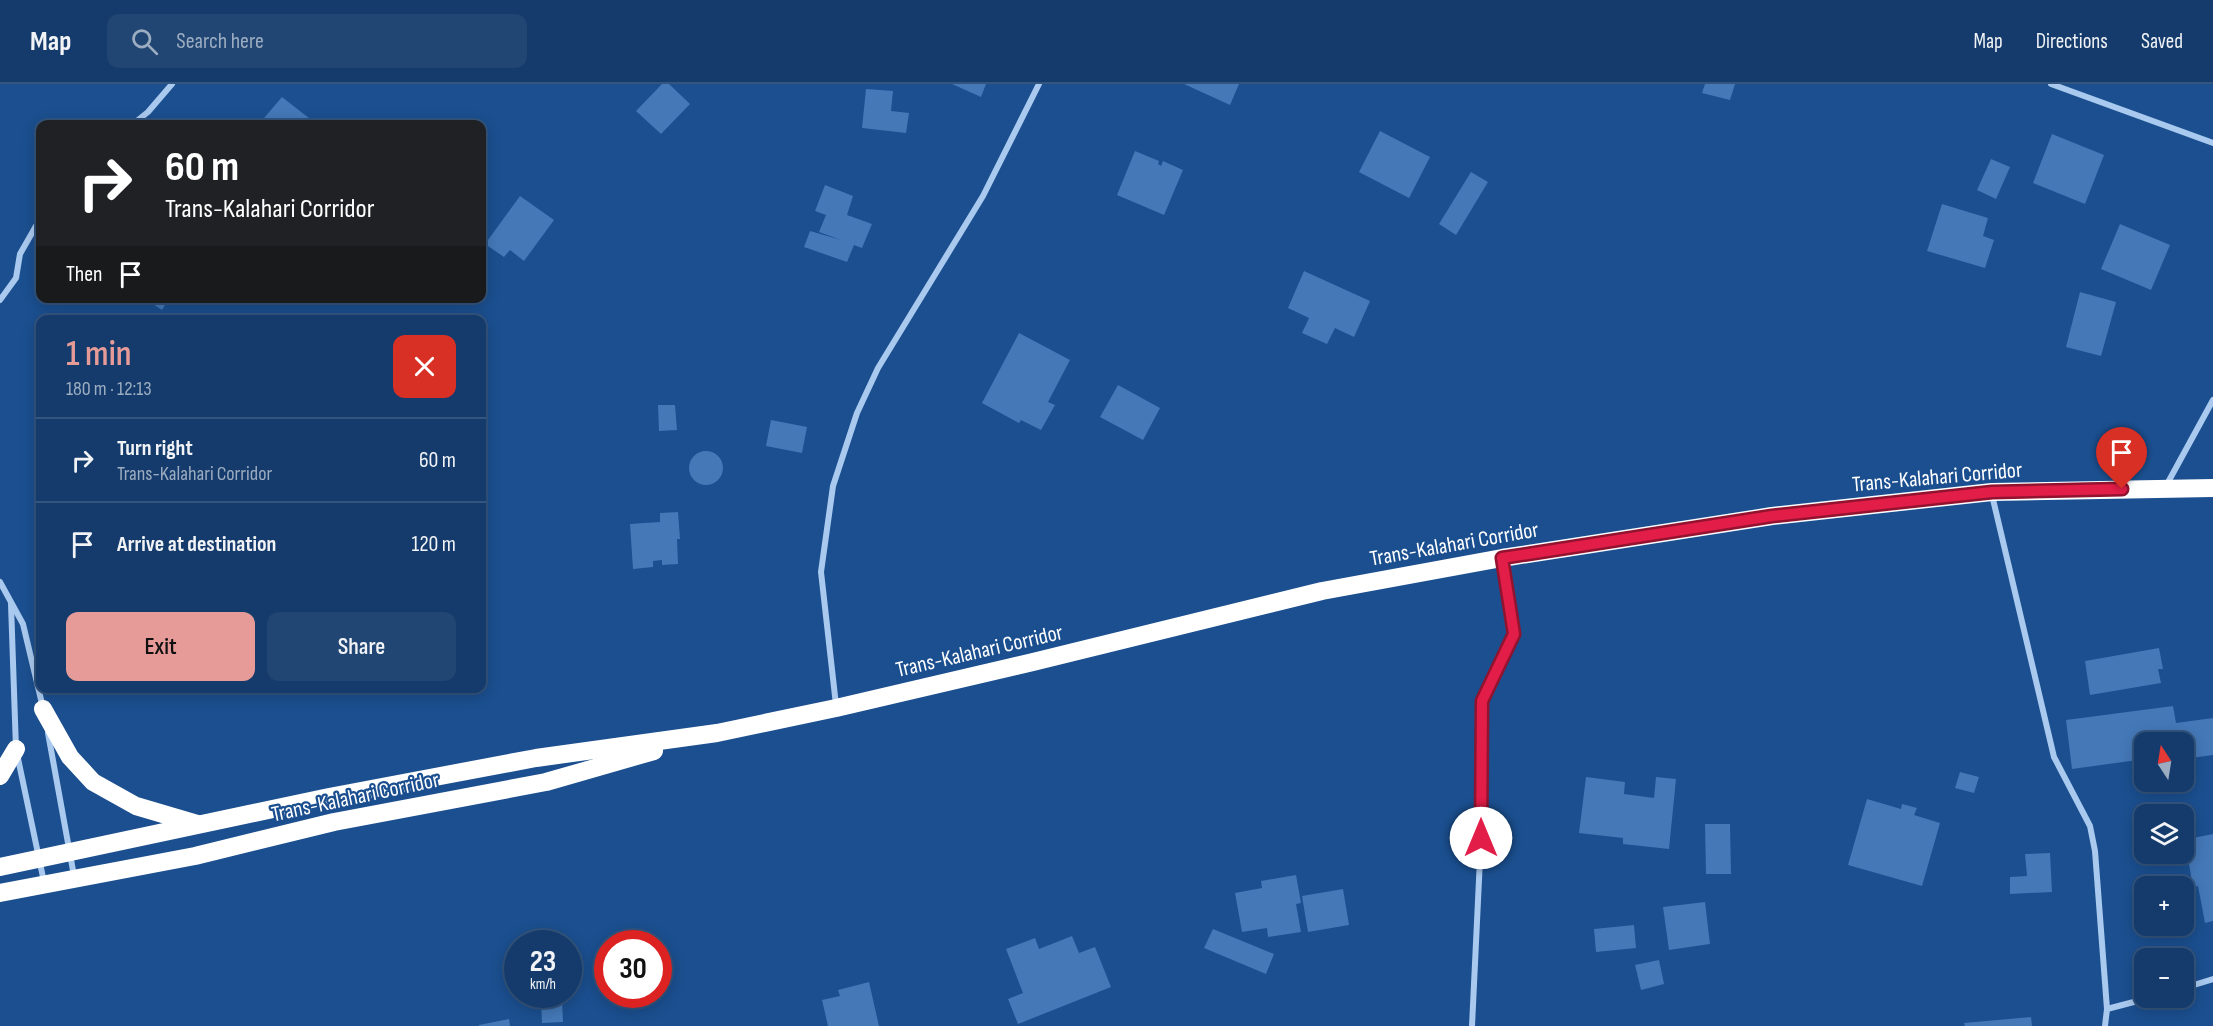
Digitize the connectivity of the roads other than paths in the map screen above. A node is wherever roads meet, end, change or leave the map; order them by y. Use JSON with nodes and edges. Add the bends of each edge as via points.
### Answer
{"nodes":[{"id":1,"x":172,"y":84,"type":"edge"},
{"id":2,"x":1039,"y":84,"type":"edge"},
{"id":3,"x":2051,"y":84,"type":"edge"},
{"id":4,"x":138,"y":120,"type":"edge"},
{"id":5,"x":2213,"y":143,"type":"edge"},
{"id":6,"x":36,"y":226,"type":"edge"},
{"id":7,"x":0,"y":300,"type":"edge"},
{"id":8,"x":2213,"y":400,"type":"edge"},
{"id":9,"x":2165,"y":487,"type":"junction"},
{"id":10,"x":2213,"y":488,"type":"edge"},
{"id":11,"x":1992,"y":492,"type":"junction"},
{"id":12,"x":1502,"y":558,"type":"junction"},
{"id":13,"x":0,"y":584,"type":"edge"},
{"id":14,"x":11,"y":601,"type":"junction"},
{"id":15,"x":36,"y":678,"type":"edge"},
{"id":16,"x":39,"y":693,"type":"edge"},
{"id":17,"x":836,"y":708,"type":"junction"},
{"id":18,"x":43,"y":709,"type":"junction"},
{"id":19,"x":717,"y":733,"type":"junction"},
{"id":20,"x":16,"y":748,"type":"junction"},
{"id":21,"x":0,"y":776,"type":"edge"},
{"id":22,"x":201,"y":825,"type":"junction"},
{"id":23,"x":70,"y":853,"type":"junction"},
{"id":24,"x":40,"y":860,"type":"junction"},
{"id":25,"x":0,"y":867,"type":"edge"},
{"id":26,"x":75,"y":879,"type":"junction"},
{"id":27,"x":44,"y":885,"type":"junction"},
{"id":28,"x":0,"y":893,"type":"edge"},
{"id":29,"x":2213,"y":979,"type":"edge"},
{"id":30,"x":2194,"y":984,"type":"edge"},
{"id":31,"x":2134,"y":1002,"type":"edge"},
{"id":32,"x":2107,"y":1010,"type":"junction"},
{"id":33,"x":1472,"y":1026,"type":"edge"},
{"id":34,"x":2105,"y":1026,"type":"edge"}],
"edges":[{"from":1,"to":4,"type":"street"},
{"from":2,"to":17,"type":"street","via":[[983,196],[878,368],[857,412],[833,486],[821,572]]},
{"from":3,"to":5,"type":"street"},
{"from":6,"to":7,"type":"street","via":[[20,254],[16,278]]},
{"from":8,"to":9,"type":"street"},
{"from":9,"to":10,"type":"highway","name":"Trans-Kalahari Corridor"},
{"from":9,"to":11,"type":"highway","name":"Trans-Kalahari Corridor"},
{"from":11,"to":12,"type":"highway","name":"Trans-Kalahari Corridor","via":[[1772,516]]},
{"from":11,"to":32,"type":"street","via":[[2054,757],[2090,826]]},
{"from":12,"to":17,"type":"highway","name":"Trans-Kalahari Corridor","via":[[1322,591]]},
{"from":12,"to":33,"type":"street","via":[[1514,634],[1482,701],[1481,838]]},
{"from":13,"to":14,"type":"street"},
{"from":14,"to":15,"type":"street","via":[[23,624]]},
{"from":14,"to":20,"type":"street"},
{"from":16,"to":18,"type":"street"},
{"from":17,"to":19,"type":"highway","name":"Trans-Kalahari Corridor"},
{"from":18,"to":22,"type":"highway","via":[[70,757],[93,782],[136,806]]},
{"from":18,"to":23,"type":"street"},
{"from":19,"to":22,"type":"highway","name":"Trans-Kalahari Corridor","via":[[536,758]]},
{"from":19,"to":26,"type":"highway","name":"Trans-Kalahari Corridor","via":[[546,782],[334,822],[195,856]]},
{"from":20,"to":21,"type":"highway"},
{"from":20,"to":24,"type":"street"},
{"from":22,"to":23,"type":"highway","name":"Trans-Kalahari Corridor"},
{"from":23,"to":24,"type":"highway","name":"Trans-Kalahari Corridor"},
{"from":23,"to":26,"type":"street"},
{"from":24,"to":25,"type":"highway","name":"Trans-Kalahari Corridor"},
{"from":24,"to":27,"type":"street"},
{"from":26,"to":27,"type":"highway","name":"Trans-Kalahari Corridor"},
{"from":27,"to":28,"type":"highway","name":"Trans-Kalahari Corridor"},
{"from":29,"to":30,"type":"street"},
{"from":31,"to":32,"type":"street"},
{"from":32,"to":34,"type":"street"}]}
